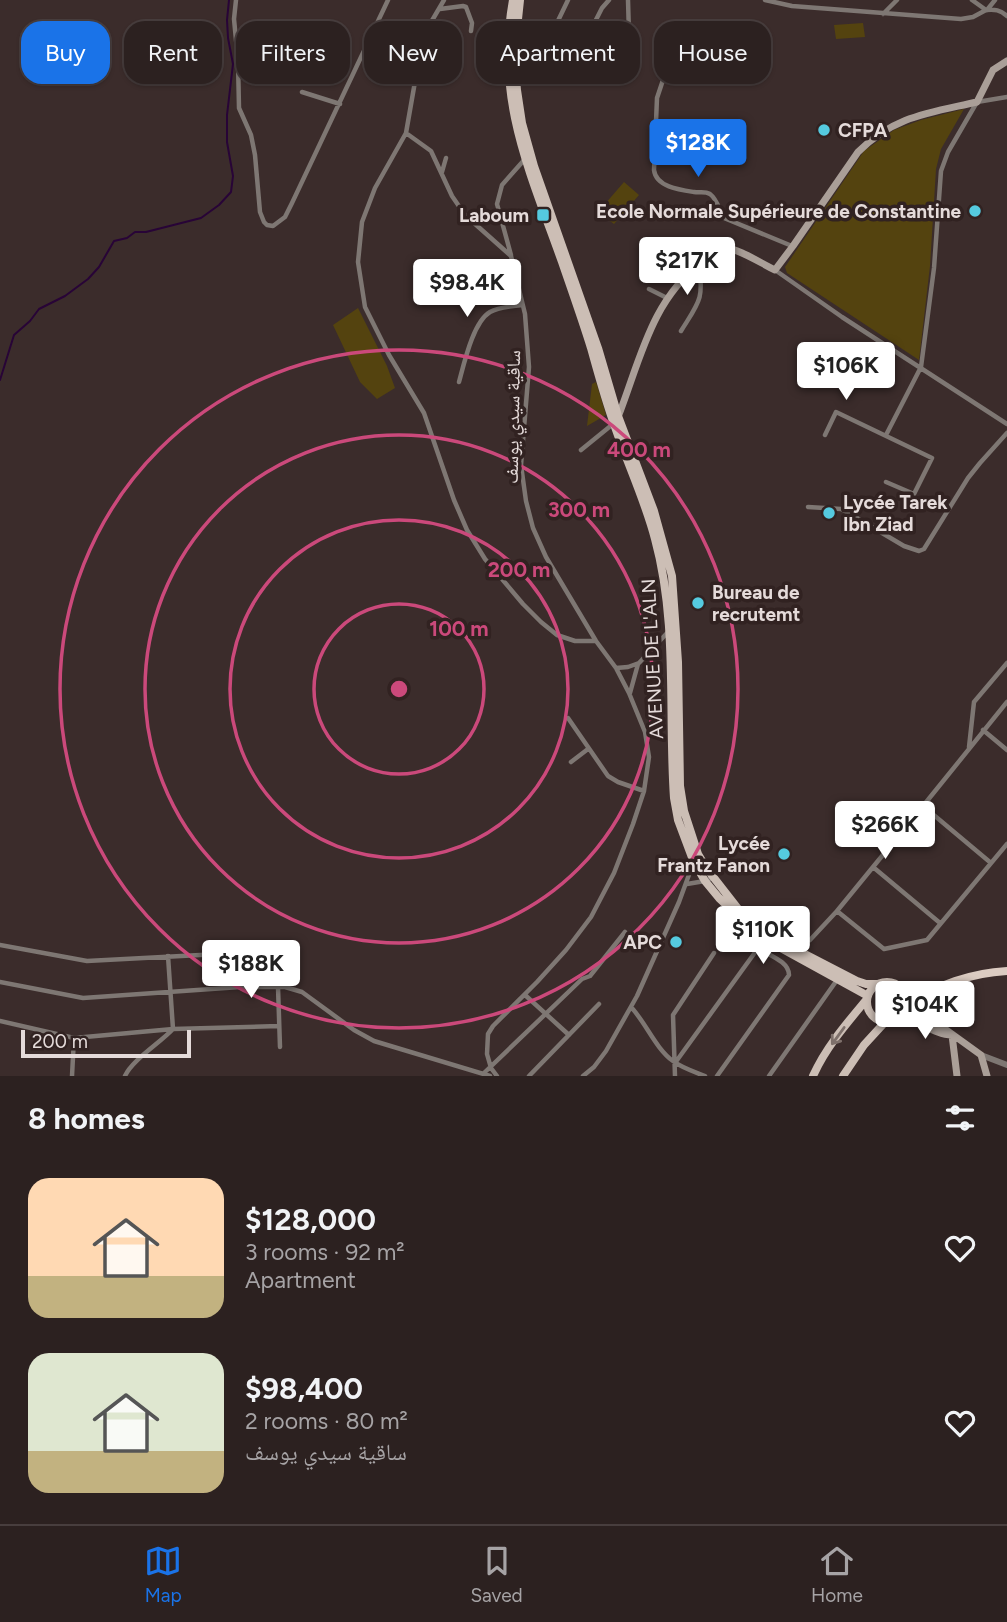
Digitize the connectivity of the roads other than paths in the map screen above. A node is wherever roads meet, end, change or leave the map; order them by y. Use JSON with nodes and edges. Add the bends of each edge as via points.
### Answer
{"nodes":[{"id":1,"x":236,"y":0,"type":"edge"},
{"id":2,"x":388,"y":0,"type":"edge"},
{"id":3,"x":444,"y":0,"type":"edge"},
{"id":4,"x":513,"y":0,"type":"edge"},
{"id":5,"x":520,"y":0,"type":"edge"},
{"id":6,"x":568,"y":0,"type":"edge"},
{"id":7,"x":609,"y":0,"type":"edge"},
{"id":8,"x":628,"y":0,"type":"edge"},
{"id":9,"x":765,"y":0,"type":"edge"},
{"id":10,"x":798,"y":0,"type":"edge"},
{"id":11,"x":897,"y":0,"type":"edge"},
{"id":12,"x":972,"y":0,"type":"edge"},
{"id":13,"x":995,"y":0,"type":"edge"},
{"id":14,"x":792,"y":6,"type":"junction"},
{"id":15,"x":439,"y":9,"type":"junction"},
{"id":16,"x":986,"y":10,"type":"junction"},
{"id":17,"x":883,"y":14,"type":"junction"},
{"id":18,"x":1007,"y":16,"type":"edge"},
{"id":19,"x":629,"y":21,"type":"edge"},
{"id":20,"x":471,"y":31,"type":"dead end"},
{"id":21,"x":1007,"y":61,"type":"edge"},
{"id":22,"x":662,"y":84,"type":"edge"},
{"id":23,"x":302,"y":92,"type":"dead end"},
{"id":24,"x":1007,"y":97,"type":"edge"},
{"id":25,"x":340,"y":103,"type":"junction"},
{"id":26,"x":977,"y":103,"type":"junction"},
{"id":27,"x":406,"y":133,"type":"junction"},
{"id":28,"x":446,"y":158,"type":"dead end"},
{"id":29,"x":528,"y":158,"type":"junction"},
{"id":30,"x":442,"y":173,"type":"junction"},
{"id":31,"x":793,"y":246,"type":"junction"},
{"id":32,"x":511,"y":256,"type":"junction"},
{"id":33,"x":699,"y":264,"type":"junction"},
{"id":34,"x":775,"y":270,"type":"junction"},
{"id":35,"x":649,"y":289,"type":"dead end"},
{"id":36,"x":667,"y":298,"type":"junction"},
{"id":37,"x":522,"y":304,"type":"junction"},
{"id":38,"x":681,"y":331,"type":"dead end"},
{"id":39,"x":921,"y":368,"type":"junction"},
{"id":40,"x":458,"y":382,"type":"dead end"},
{"id":41,"x":616,"y":420,"type":"junction"},
{"id":42,"x":1007,"y":424,"type":"edge"},
{"id":43,"x":1007,"y":433,"type":"edge"},
{"id":44,"x":825,"y":435,"type":"dead end"},
{"id":45,"x":886,"y":435,"type":"junction"},
{"id":46,"x":581,"y":450,"type":"dead end"},
{"id":47,"x":886,"y":482,"type":"dead end"},
{"id":48,"x":808,"y":507,"type":"dead end"},
{"id":49,"x":673,"y":630,"type":"junction"},
{"id":50,"x":596,"y":641,"type":"junction"},
{"id":51,"x":639,"y":663,"type":"junction"},
{"id":52,"x":1007,"y":663,"type":"edge"},
{"id":53,"x":616,"y":668,"type":"junction"},
{"id":54,"x":629,"y":694,"type":"junction"},
{"id":55,"x":1007,"y":702,"type":"edge"},
{"id":56,"x":1002,"y":708,"type":"junction"},
{"id":57,"x":1007,"y":712,"type":"edge"},
{"id":58,"x":568,"y":718,"type":"dead end"},
{"id":59,"x":983,"y":730,"type":"junction"},
{"id":60,"x":968,"y":748,"type":"junction"},
{"id":61,"x":589,"y":749,"type":"junction"},
{"id":62,"x":1007,"y":750,"type":"edge"},
{"id":63,"x":571,"y":762,"type":"dead end"},
{"id":64,"x":644,"y":791,"type":"junction"},
{"id":65,"x":923,"y":806,"type":"junction"},
{"id":66,"x":1007,"y":844,"type":"edge"},
{"id":67,"x":697,"y":859,"type":"junction"},
{"id":68,"x":991,"y":863,"type":"junction"},
{"id":69,"x":873,"y":867,"type":"junction"},
{"id":70,"x":709,"y":879,"type":"junction"},
{"id":71,"x":686,"y":884,"type":"junction"},
{"id":72,"x":837,"y":911,"type":"junction"},
{"id":73,"x":940,"y":923,"type":"junction"},
{"id":74,"x":625,"y":932,"type":"dead end"},
{"id":75,"x":810,"y":940,"type":"dead end"},
{"id":76,"x":0,"y":945,"type":"edge"},
{"id":77,"x":779,"y":948,"type":"junction"},
{"id":78,"x":714,"y":953,"type":"dead end"},
{"id":79,"x":168,"y":956,"type":"junction"},
{"id":80,"x":774,"y":958,"type":"junction"},
{"id":81,"x":1007,"y":971,"type":"edge"},
{"id":82,"x":838,"y":979,"type":"junction"},
{"id":83,"x":0,"y":982,"type":"edge"},
{"id":84,"x":878,"y":984,"type":"junction"},
{"id":85,"x":240,"y":987,"type":"junction"},
{"id":86,"x":278,"y":987,"type":"junction"},
{"id":87,"x":171,"y":991,"type":"junction"},
{"id":88,"x":525,"y":995,"type":"junction"},
{"id":89,"x":868,"y":997,"type":"junction"},
{"id":90,"x":598,"y":1004,"type":"dead end"},
{"id":91,"x":906,"y":1005,"type":"junction"},
{"id":92,"x":631,"y":1007,"type":"junction"},
{"id":93,"x":546,"y":1014,"type":"junction"},
{"id":94,"x":900,"y":1016,"type":"junction"},
{"id":95,"x":0,"y":1021,"type":"edge"},
{"id":96,"x":886,"y":1021,"type":"junction"},
{"id":97,"x":279,"y":1026,"type":"junction"},
{"id":98,"x":173,"y":1029,"type":"junction"},
{"id":99,"x":569,"y":1035,"type":"junction"},
{"id":100,"x":952,"y":1035,"type":"junction"},
{"id":101,"x":74,"y":1038,"type":"junction"},
{"id":102,"x":280,"y":1047,"type":"dead end"},
{"id":103,"x":981,"y":1055,"type":"junction"},
{"id":104,"x":675,"y":1063,"type":"junction"},
{"id":105,"x":1007,"y":1065,"type":"edge"},
{"id":106,"x":491,"y":1068,"type":"junction"},
{"id":107,"x":484,"y":1073,"type":"junction"},
{"id":108,"x":72,"y":1076,"type":"edge"},
{"id":109,"x":125,"y":1076,"type":"edge"},
{"id":110,"x":490,"y":1076,"type":"edge"},
{"id":111,"x":497,"y":1076,"type":"edge"},
{"id":112,"x":529,"y":1076,"type":"edge"},
{"id":113,"x":583,"y":1076,"type":"edge"},
{"id":114,"x":675,"y":1076,"type":"edge"},
{"id":115,"x":705,"y":1076,"type":"edge"},
{"id":116,"x":717,"y":1076,"type":"edge"},
{"id":117,"x":769,"y":1076,"type":"edge"},
{"id":118,"x":811,"y":1076,"type":"edge"},
{"id":119,"x":843,"y":1076,"type":"edge"},
{"id":120,"x":957,"y":1076,"type":"edge"},
{"id":121,"x":987,"y":1076,"type":"edge"}],
"edges":[{"from":1,"to":25,"type":"street","via":[[238,102],[253,145],[260,212],[267,225],[273,226],[285,216]]},
{"from":2,"to":25,"type":"street"},
{"from":3,"to":15,"type":"street"},
{"from":4,"to":29,"type":"main road","via":[[508,83],[514,120]]},
{"from":5,"to":29,"type":"main road","via":[[515,64]]},
{"from":6,"to":7,"type":"street","via":[[555,27],[555,38],[570,71]]},
{"from":8,"to":19,"type":"street"},
{"from":9,"to":14,"type":"street"},
{"from":10,"to":14,"type":"street"},
{"from":11,"to":17,"type":"street"},
{"from":12,"to":16,"type":"street"},
{"from":13,"to":16,"type":"street"},
{"from":14,"to":17,"type":"street"},
{"from":15,"to":20,"type":"street","via":[[466,7]]},
{"from":15,"to":27,"type":"street","via":[[423,36]]},
{"from":16,"to":17,"type":"street","via":[[961,19]]},
{"from":16,"to":18,"type":"street"},
{"from":21,"to":26,"type":"main road","via":[[993,71]]},
{"from":22,"to":31,"type":"street","via":[[653,170],[657,179],[668,186],[707,192],[724,218]]},
{"from":23,"to":25,"type":"street"},
{"from":24,"to":26,"type":"street"},
{"from":26,"to":31,"type":"main road","via":[[886,128],[858,152]]},
{"from":26,"to":39,"type":"street","via":[[941,171]]},
{"from":27,"to":30,"type":"street","via":[[431,151]]},
{"from":27,"to":50,"type":"street","via":[[362,222],[358,262],[365,307],[424,413],[454,500],[485,559],[557,635]]},
{"from":28,"to":30,"type":"street"},
{"from":29,"to":32,"type":"street","name":"ساقية سيدي يوسف","via":[[502,186],[497,204]]},
{"from":29,"to":41,"type":"main road","via":[[598,348]]},
{"from":30,"to":32,"type":"street","via":[[465,215]]},
{"from":31,"to":34,"type":"main road"},
{"from":32,"to":37,"type":"street","name":"ساقية سيدي يوسف"},
{"from":33,"to":34,"type":"main road","via":[[726,248]]},
{"from":33,"to":36,"type":"main road"},
{"from":33,"to":38,"type":"street","via":[[701,294]]},
{"from":34,"to":39,"type":"street"},
{"from":35,"to":36,"type":"street"},
{"from":36,"to":41,"type":"main road"},
{"from":37,"to":40,"type":"street","via":[[490,312],[481,320]]},
{"from":37,"to":50,"type":"street","name":"ساقية سيدي يوسف","via":[[529,367],[521,465],[526,500],[546,557]]},
{"from":39,"to":42,"type":"street"},
{"from":39,"to":45,"type":"street"},
{"from":41,"to":46,"type":"street"},
{"from":41,"to":49,"type":"main road","via":[[662,536],[671,576]]},
{"from":43,"to":48,"type":"street","via":[[968,478],[919,551],[904,547],[845,511]]},
{"from":44,"to":45,"type":"street","via":[[836,412]]},
{"from":45,"to":47,"type":"street","via":[[932,458],[914,494]]},
{"from":49,"to":51,"type":"street"},
{"from":49,"to":67,"type":"main road","via":[[681,800]]},
{"from":50,"to":53,"type":"street","name":"ساقية سيدي يوسف"},
{"from":51,"to":53,"type":"street"},
{"from":51,"to":54,"type":"street"},
{"from":52,"to":60,"type":"street","via":[[974,702]]},
{"from":53,"to":54,"type":"street","name":"ساقية سيدي يوسف"},
{"from":54,"to":64,"type":"street","name":"ساقية سيدي يوسف","via":[[649,757]]},
{"from":55,"to":56,"type":"street"},
{"from":56,"to":57,"type":"street"},
{"from":56,"to":59,"type":"street"},
{"from":58,"to":61,"type":"street"},
{"from":59,"to":60,"type":"street"},
{"from":59,"to":62,"type":"street"},
{"from":60,"to":65,"type":"street"},
{"from":61,"to":63,"type":"street"},
{"from":61,"to":64,"type":"street","via":[[608,776]]},
{"from":64,"to":88,"type":"street","name":"ساقية سيدي يوسف","via":[[614,873],[591,917]]},
{"from":65,"to":68,"type":"street"},
{"from":65,"to":69,"type":"street"},
{"from":66,"to":68,"type":"street"},
{"from":67,"to":70,"type":"main road"},
{"from":67,"to":71,"type":"street"},
{"from":68,"to":73,"type":"street"},
{"from":69,"to":72,"type":"street"},
{"from":69,"to":73,"type":"street"},
{"from":70,"to":71,"type":"street"},
{"from":70,"to":77,"type":"main road","via":[[719,898]]},
{"from":70,"to":84,"type":"main road","via":[[769,936],[857,981]]},
{"from":71,"to":92,"type":"street"},
{"from":72,"to":73,"type":"street","via":[[884,949],[926,940]]},
{"from":72,"to":75,"type":"street"},
{"from":74,"to":93,"type":"street","via":[[590,976]]},
{"from":76,"to":79,"type":"street","via":[[87,961]]},
{"from":77,"to":80,"type":"street"},
{"from":77,"to":82,"type":"main road"},
{"from":78,"to":104,"type":"street","via":[[673,1015]]},
{"from":79,"to":85,"type":"street","via":[[229,955],[239,966]]},
{"from":79,"to":87,"type":"street"},
{"from":80,"to":104,"type":"street","via":[[756,951]]},
{"from":80,"to":116,"type":"street","via":[[788,966],[789,975]]},
{"from":81,"to":91,"type":"highway","via":[[951,981]]},
{"from":82,"to":89,"type":"main road"},
{"from":82,"to":117,"type":"street"},
{"from":83,"to":87,"type":"street","via":[[83,998]]},
{"from":84,"to":89,"type":"main road"},
{"from":84,"to":91,"type":"main road","via":[[897,985]]},
{"from":85,"to":86,"type":"street"},
{"from":85,"to":87,"type":"street"},
{"from":86,"to":97,"type":"street"},
{"from":86,"to":107,"type":"street","via":[[302,992],[374,1041]]},
{"from":87,"to":98,"type":"street"},
{"from":88,"to":93,"type":"street"},
{"from":88,"to":106,"type":"street","name":"ساقية سيدي يوسف","via":[[488,1034]]},
{"from":89,"to":96,"type":"main road","via":[[872,1014]]},
{"from":89,"to":118,"type":"main road","one_way":true},
{"from":90,"to":99,"type":"street"},
{"from":91,"to":94,"type":"main road"},
{"from":91,"to":100,"type":"main road"},
{"from":92,"to":104,"type":"street"},
{"from":92,"to":113,"type":"street","via":[[606,1051]]},
{"from":93,"to":99,"type":"street"},
{"from":93,"to":106,"type":"street"},
{"from":94,"to":96,"type":"main road"},
{"from":94,"to":100,"type":"main road"},
{"from":95,"to":101,"type":"street"},
{"from":96,"to":119,"type":"main road"},
{"from":97,"to":98,"type":"street"},
{"from":97,"to":102,"type":"street"},
{"from":98,"to":101,"type":"street"},
{"from":98,"to":109,"type":"street"},
{"from":99,"to":112,"type":"street"},
{"from":100,"to":103,"type":"main road"},
{"from":100,"to":120,"type":"main road"},
{"from":101,"to":108,"type":"street"},
{"from":103,"to":105,"type":"street"},
{"from":103,"to":121,"type":"main road"},
{"from":104,"to":114,"type":"street"},
{"from":104,"to":115,"type":"street"},
{"from":106,"to":107,"type":"street"},
{"from":106,"to":111,"type":"street"},
{"from":107,"to":110,"type":"street"}]}
